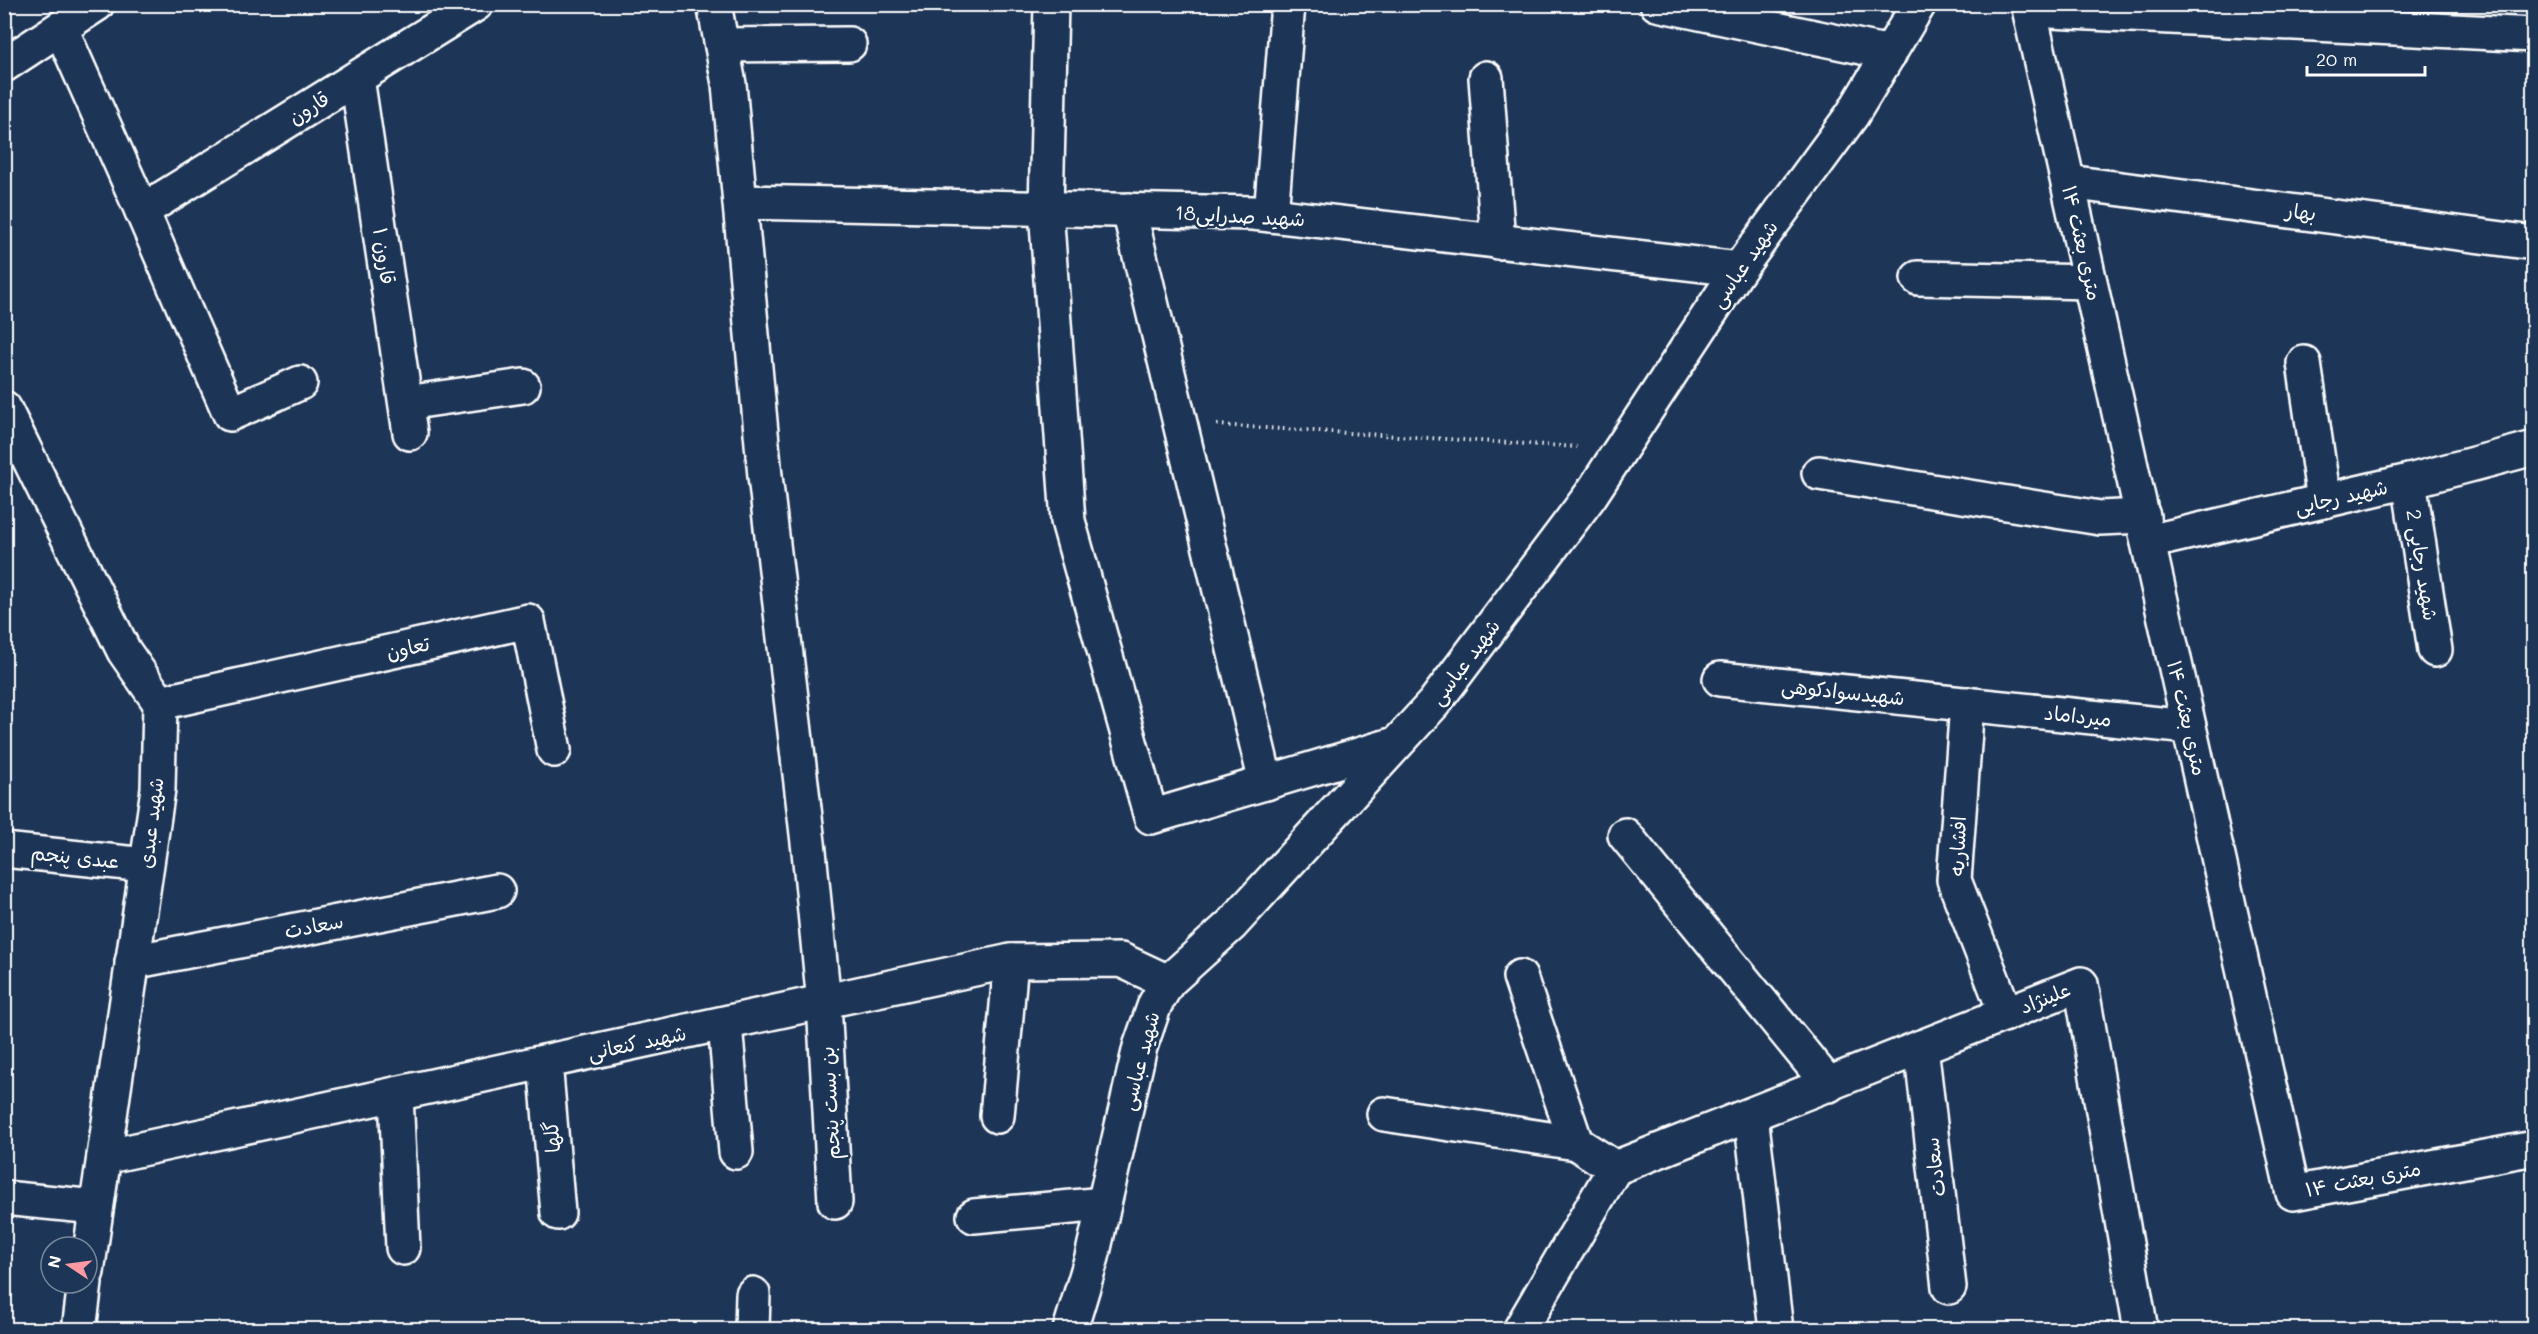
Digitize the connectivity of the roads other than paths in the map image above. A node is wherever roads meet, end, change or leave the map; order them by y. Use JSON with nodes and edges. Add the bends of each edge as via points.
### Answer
{"nodes":[{"id":1,"x":97,"y":4,"type":"edge"},
{"id":2,"x":476,"y":4,"type":"edge"},
{"id":3,"x":714,"y":4,"type":"edge"},
{"id":4,"x":1051,"y":4,"type":"edge"},
{"id":5,"x":1288,"y":4,"type":"edge"},
{"id":6,"x":1657,"y":4,"type":"edge"},
{"id":7,"x":1919,"y":4,"type":"edge"},
{"id":8,"x":2029,"y":7,"type":"edge"},
{"id":9,"x":61,"y":29,"type":"junction"},
{"id":10,"x":2534,"y":35,"type":"edge"},
{"id":11,"x":849,"y":44,"type":"dead end"},
{"id":12,"x":722,"y":45,"type":"junction"},
{"id":13,"x":1890,"y":53,"type":"junction"},
{"id":14,"x":4,"y":65,"type":"edge"},
{"id":15,"x":357,"y":78,"type":"junction"},
{"id":16,"x":1486,"y":78,"type":"dead end"},
{"id":17,"x":2068,"y":182,"type":"junction"},
{"id":18,"x":740,"y":202,"type":"junction"},
{"id":19,"x":1046,"y":208,"type":"junction"},
{"id":20,"x":141,"y":210,"type":"junction"},
{"id":21,"x":1129,"y":210,"type":"junction"},
{"id":22,"x":1271,"y":215,"type":"junction"},
{"id":23,"x":1498,"y":242,"type":"junction"},
{"id":24,"x":2534,"y":243,"type":"edge"},
{"id":25,"x":1739,"y":269,"type":"junction"},
{"id":26,"x":1918,"y":278,"type":"dead end"},
{"id":27,"x":2090,"y":282,"type":"junction"},
{"id":28,"x":2304,"y":363,"type":"dead end"},
{"id":29,"x":300,"y":383,"type":"dead end"},
{"id":30,"x":523,"y":386,"type":"dead end"},
{"id":31,"x":4,"y":408,"type":"edge"},
{"id":32,"x":2534,"y":448,"type":"edge"},
{"id":33,"x":1819,"y":473,"type":"dead end"},
{"id":34,"x":2409,"y":481,"type":"junction"},
{"id":35,"x":2324,"y":501,"type":"junction"},
{"id":36,"x":2146,"y":529,"type":"junction"},
{"id":37,"x":2435,"y":650,"type":"dead end"},
{"id":38,"x":1720,"y":680,"type":"dead end"},
{"id":39,"x":160,"y":703,"type":"junction"},
{"id":40,"x":1967,"y":704,"type":"junction"},
{"id":41,"x":2189,"y":727,"type":"junction"},
{"id":42,"x":1396,"y":744,"type":"junction"},
{"id":43,"x":554,"y":750,"type":"dead end"},
{"id":44,"x":1266,"y":783,"type":"junction"},
{"id":45,"x":1625,"y":835,"type":"dead end"},
{"id":46,"x":4,"y":850,"type":"edge"},
{"id":47,"x":146,"y":865,"type":"junction"},
{"id":48,"x":497,"y":891,"type":"dead end"},
{"id":49,"x":132,"y":962,"type":"junction"},
{"id":50,"x":1011,"y":962,"type":"junction"},
{"id":51,"x":1520,"y":977,"type":"dead end"},
{"id":52,"x":1168,"y":982,"type":"junction"},
{"id":53,"x":824,"y":1003,"type":"junction"},
{"id":54,"x":2006,"y":1014,"type":"junction"},
{"id":55,"x":725,"y":1024,"type":"junction"},
{"id":56,"x":1921,"y":1047,"type":"junction"},
{"id":57,"x":545,"y":1062,"type":"junction"},
{"id":58,"x":1828,"y":1085,"type":"junction"},
{"id":59,"x":396,"y":1094,"type":"junction"},
{"id":60,"x":1384,"y":1113,"type":"dead end"},
{"id":61,"x":1751,"y":1115,"type":"junction"},
{"id":62,"x":997,"y":1116,"type":"dead end"},
{"id":63,"x":1576,"y":1143,"type":"junction"},
{"id":64,"x":2534,"y":1148,"type":"edge"},
{"id":65,"x":736,"y":1152,"type":"dead end"},
{"id":66,"x":104,"y":1157,"type":"junction"},
{"id":67,"x":1615,"y":1168,"type":"junction"},
{"id":68,"x":4,"y":1198,"type":"edge"},
{"id":69,"x":836,"y":1202,"type":"dead end"},
{"id":70,"x":1104,"y":1204,"type":"junction"},
{"id":71,"x":96,"y":1207,"type":"junction"},
{"id":72,"x":558,"y":1213,"type":"dead end"},
{"id":73,"x":974,"y":1216,"type":"dead end"},
{"id":74,"x":92,"y":1235,"type":"edge"},
{"id":75,"x":403,"y":1248,"type":"dead end"},
{"id":76,"x":1949,"y":1287,"type":"dead end"},
{"id":77,"x":753,"y":1294,"type":"dead end"},
{"id":78,"x":83,"y":1295,"type":"edge"},
{"id":79,"x":79,"y":1329,"type":"edge"},
{"id":80,"x":752,"y":1329,"type":"edge"},
{"id":81,"x":1070,"y":1329,"type":"edge"},
{"id":82,"x":1520,"y":1329,"type":"edge"},
{"id":83,"x":1776,"y":1329,"type":"edge"},
{"id":84,"x":2141,"y":1329,"type":"edge"}],
"edges":[{"from":1,"to":9,"type":"street"},
{"from":2,"to":15,"type":"street","name":"قارون"},
{"from":3,"to":12,"type":"street","name":"بن بست پنجم"},
{"from":4,"to":19,"type":"street"},
{"from":5,"to":22,"type":"street"},
{"from":6,"to":13,"type":"street"},
{"from":7,"to":13,"type":"street","name":"شهید عباسی"},
{"from":8,"to":10,"type":"street"},
{"from":8,"to":17,"type":"street","name":"۱۴ متری بعثت"},
{"from":9,"to":14,"type":"street"},
{"from":9,"to":20,"type":"street"},
{"from":11,"to":12,"type":"street"},
{"from":12,"to":18,"type":"street","name":"بن بست پنجم"},
{"from":13,"to":25,"type":"street","name":"شهید عباسی","via":[[1852,115]]},
{"from":15,"to":20,"type":"street","name":"قارون"},
{"from":15,"to":30,"type":"street","name":"قارون ۱","via":[[408,418]]},
{"from":16,"to":23,"type":"street"},
{"from":17,"to":24,"type":"street","name":"بهار"},
{"from":17,"to":27,"type":"street","name":"۱۴ متری بعثت"},
{"from":18,"to":19,"type":"street","name":"شهید صدرایی18"},
{"from":18,"to":53,"type":"street","name":"بن بست پنجم","via":[[765,476]]},
{"from":19,"to":21,"type":"street","name":"شهید صدرایی18"},
{"from":19,"to":44,"type":"street","via":[[1068,521],[1151,817]]},
{"from":20,"to":29,"type":"street","via":[[230,414]]},
{"from":21,"to":22,"type":"street","name":"شهید صدرایی18"},
{"from":21,"to":44,"type":"street"},
{"from":22,"to":23,"type":"street","name":"شهید صدرایی18"},
{"from":23,"to":25,"type":"street","name":"شهید صدرایی18"},
{"from":25,"to":42,"type":"street","name":"شهید عباسی","via":[[1590,496],[1434,703]]},
{"from":26,"to":27,"type":"street"},
{"from":27,"to":36,"type":"street","name":"۱۴ متری بعثت"},
{"from":28,"to":35,"type":"street"},
{"from":31,"to":39,"type":"street","via":[[124,651]]},
{"from":32,"to":34,"type":"street","name":"شهید رجایی"},
{"from":33,"to":36,"type":"street","name":"شهید رجایی","via":[[2100,518]]},
{"from":34,"to":35,"type":"street","name":"شهید رجایی"},
{"from":34,"to":37,"type":"street","name":"شهید رجایی 2"},
{"from":35,"to":36,"type":"street","name":"شهید رجایی"},
{"from":36,"to":41,"type":"street","name":"۱۴ متری بعثت"},
{"from":38,"to":40,"type":"street","name":"شهیدسوادکوهی"},
{"from":39,"to":43,"type":"street","name":"تعاون","via":[[528,621]]},
{"from":39,"to":47,"type":"street","name":"شهید عبدی","via":[[158,789]]},
{"from":40,"to":41,"type":"street","name":"میرداماد"},
{"from":40,"to":54,"type":"street","name":"افشاریه","via":[[1954,880]]},
{"from":41,"to":64,"type":"street","name":"۱۴ متری بعثت","via":[[2293,1192]]},
{"from":42,"to":44,"type":"street"},
{"from":42,"to":52,"type":"street","name":"شهید عباسی","via":[[1232,925]]},
{"from":45,"to":58,"type":"street"},
{"from":46,"to":47,"type":"street","name":"عبدی پنجم"},
{"from":47,"to":49,"type":"street","name":"شهید عبدی"},
{"from":48,"to":49,"type":"street","name":"سعادت"},
{"from":49,"to":66,"type":"street","name":"شهید عبدی"},
{"from":50,"to":52,"type":"street","name":"شهید کنعانی","via":[[1121,960]]},
{"from":50,"to":53,"type":"street","name":"شهید کنعانی"},
{"from":50,"to":62,"type":"street"},
{"from":51,"to":63,"type":"street"},
{"from":52,"to":70,"type":"street","name":"شهید عباسی","via":[[1155,1004],[1140,1047]]},
{"from":53,"to":55,"type":"street","name":"شهید کنعانی"},
{"from":53,"to":69,"type":"street","name":"بن بست پنجم"},
{"from":54,"to":56,"type":"street","name":"علینژاد"},
{"from":54,"to":84,"type":"street","name":"علینژاد","via":[[2081,984]]},
{"from":55,"to":57,"type":"street","name":"شهید کنعانی"},
{"from":55,"to":65,"type":"street"},
{"from":56,"to":58,"type":"street","name":"علینژاد"},
{"from":56,"to":76,"type":"street","name":"سعادت"},
{"from":57,"to":59,"type":"street","name":"شهید کنعانی"},
{"from":57,"to":72,"type":"street","name":"گلها"},
{"from":58,"to":61,"type":"street","name":"علینژاد"},
{"from":59,"to":66,"type":"street","name":"شهید کنعانی"},
{"from":59,"to":75,"type":"street"},
{"from":60,"to":63,"type":"street"},
{"from":61,"to":67,"type":"street","name":"علینژاد"},
{"from":61,"to":83,"type":"street"},
{"from":63,"to":67,"type":"street"},
{"from":66,"to":71,"type":"street","name":"شهید عبدی"},
{"from":67,"to":82,"type":"street"},
{"from":68,"to":71,"type":"street"},
{"from":70,"to":73,"type":"street"},
{"from":70,"to":81,"type":"street","name":"شهید عباسی"},
{"from":71,"to":74,"type":"street","name":"شهید عبدی"},
{"from":77,"to":80,"type":"street"},
{"from":78,"to":79,"type":"street"}]}
